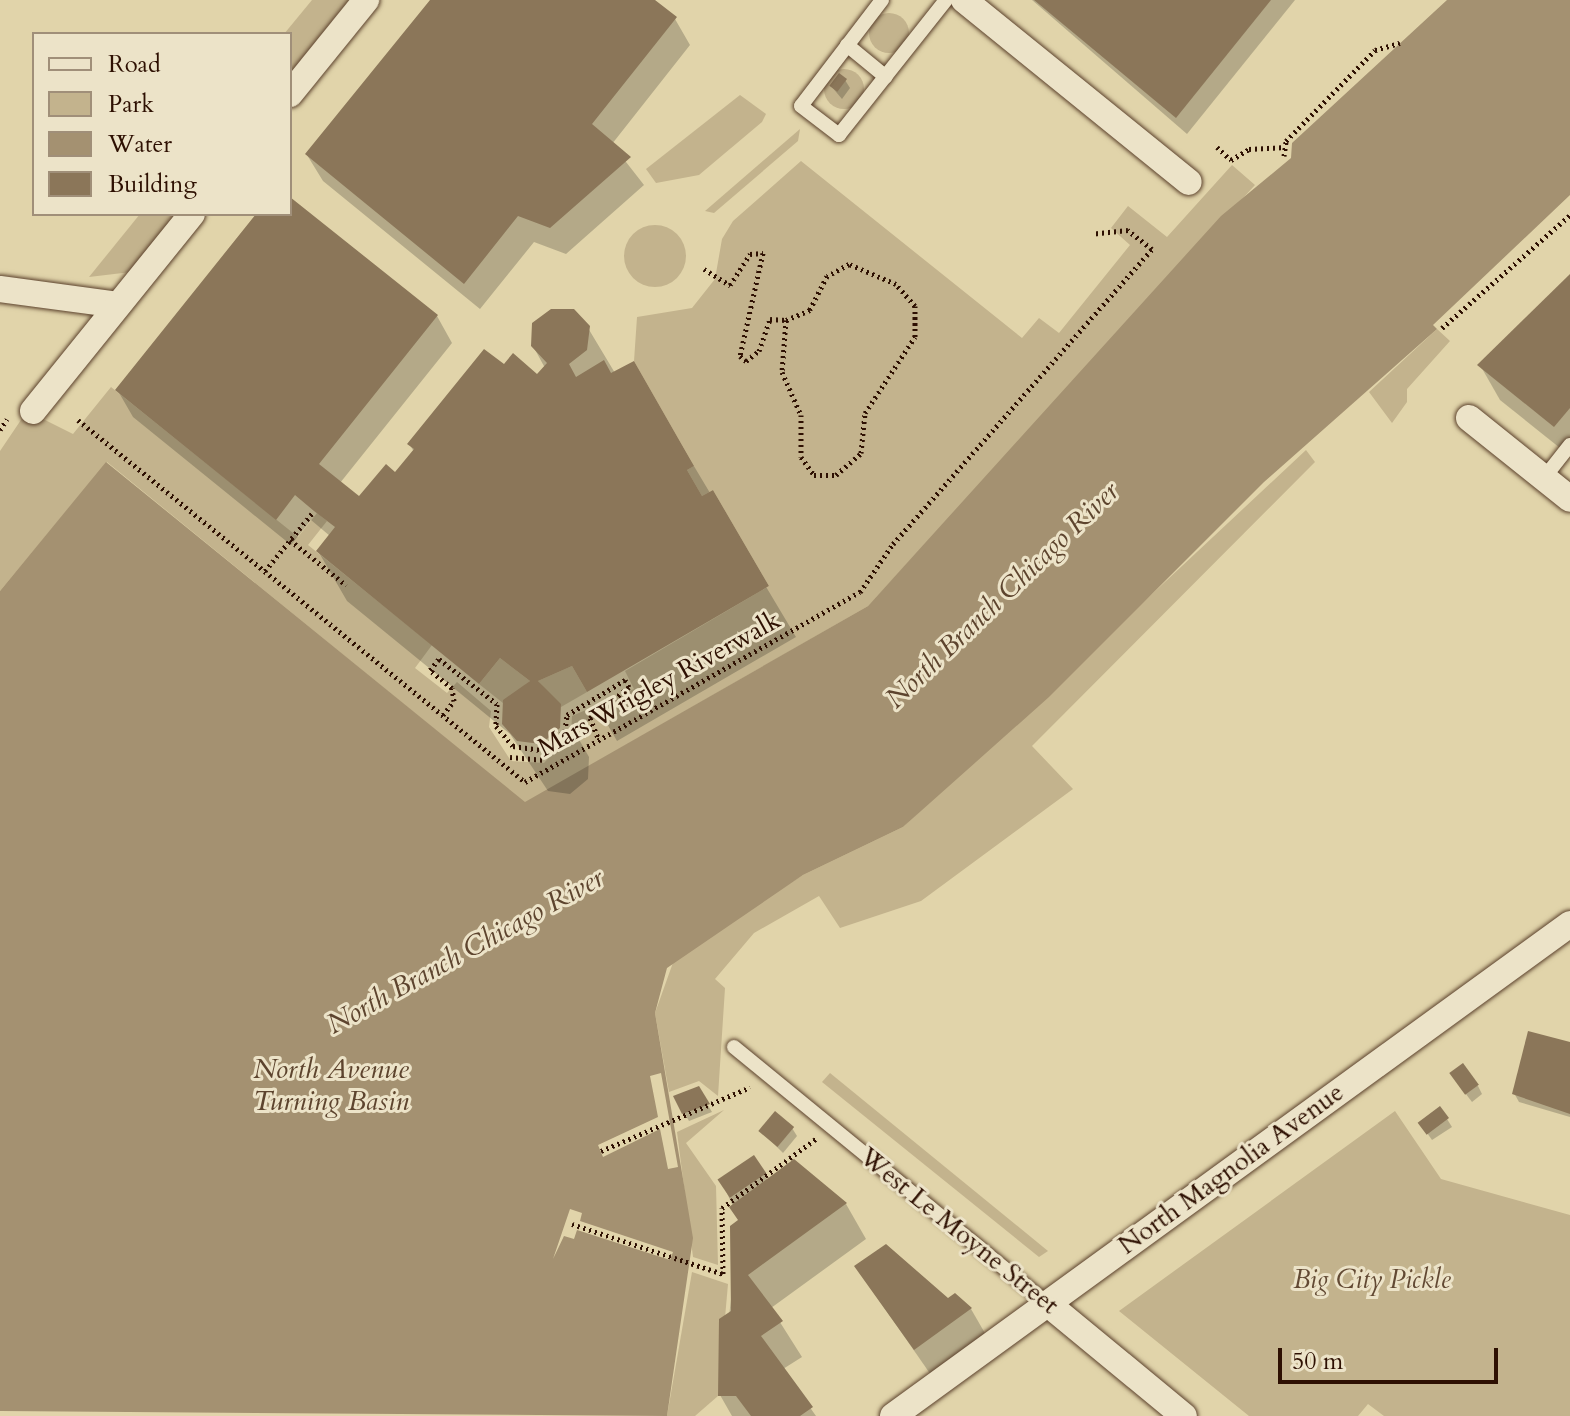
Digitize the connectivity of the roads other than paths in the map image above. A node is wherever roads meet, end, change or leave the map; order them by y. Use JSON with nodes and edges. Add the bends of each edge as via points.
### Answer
{"nodes":[{"id":1,"x":366,"y":0,"type":"edge"},
{"id":2,"x":882,"y":0,"type":"edge"},
{"id":3,"x":946,"y":0,"type":"edge"},
{"id":4,"x":964,"y":0,"type":"edge"},
{"id":5,"x":847,"y":45,"type":"junction"},
{"id":6,"x":886,"y":77,"type":"junction"},
{"id":7,"x":292,"y":91,"type":"edge"},
{"id":8,"x":1189,"y":182,"type":"dead end"},
{"id":9,"x":190,"y":216,"type":"edge"},
{"id":10,"x":0,"y":289,"type":"edge"},
{"id":11,"x":118,"y":305,"type":"junction"},
{"id":12,"x":33,"y":411,"type":"dead end"},
{"id":13,"x":1469,"y":418,"type":"dead end"},
{"id":14,"x":1570,"y":445,"type":"edge"},
{"id":15,"x":1544,"y":478,"type":"junction"},
{"id":16,"x":1570,"y":499,"type":"edge"},
{"id":17,"x":1570,"y":924,"type":"edge"},
{"id":18,"x":734,"y":1047,"type":"dead end"},
{"id":19,"x":1048,"y":1304,"type":"junction"},
{"id":20,"x":893,"y":1416,"type":"edge"},
{"id":21,"x":1184,"y":1416,"type":"edge"}],
"edges":[{"from":1,"to":7,"type":"street"},
{"from":2,"to":5,"type":"lane"},
{"from":3,"to":6,"type":"lane"},
{"from":4,"to":8,"type":"street"},
{"from":5,"to":6,"type":"lane"},
{"from":5,"to":6,"type":"lane","via":[[801,106],[839,135]]},
{"from":9,"to":11,"type":"street"},
{"from":10,"to":11,"type":"street"},
{"from":11,"to":12,"type":"street"},
{"from":13,"to":15,"type":"street"},
{"from":14,"to":15,"type":"lane"},
{"from":15,"to":16,"type":"street"},
{"from":17,"to":19,"type":"street","name":"North Magnolia Avenue"},
{"from":18,"to":19,"type":"lane","name":"West Le Moyne Street"},
{"from":19,"to":20,"type":"street","name":"North Magnolia Avenue"},
{"from":19,"to":21,"type":"street","name":"West Le Moyne Street"}]}
